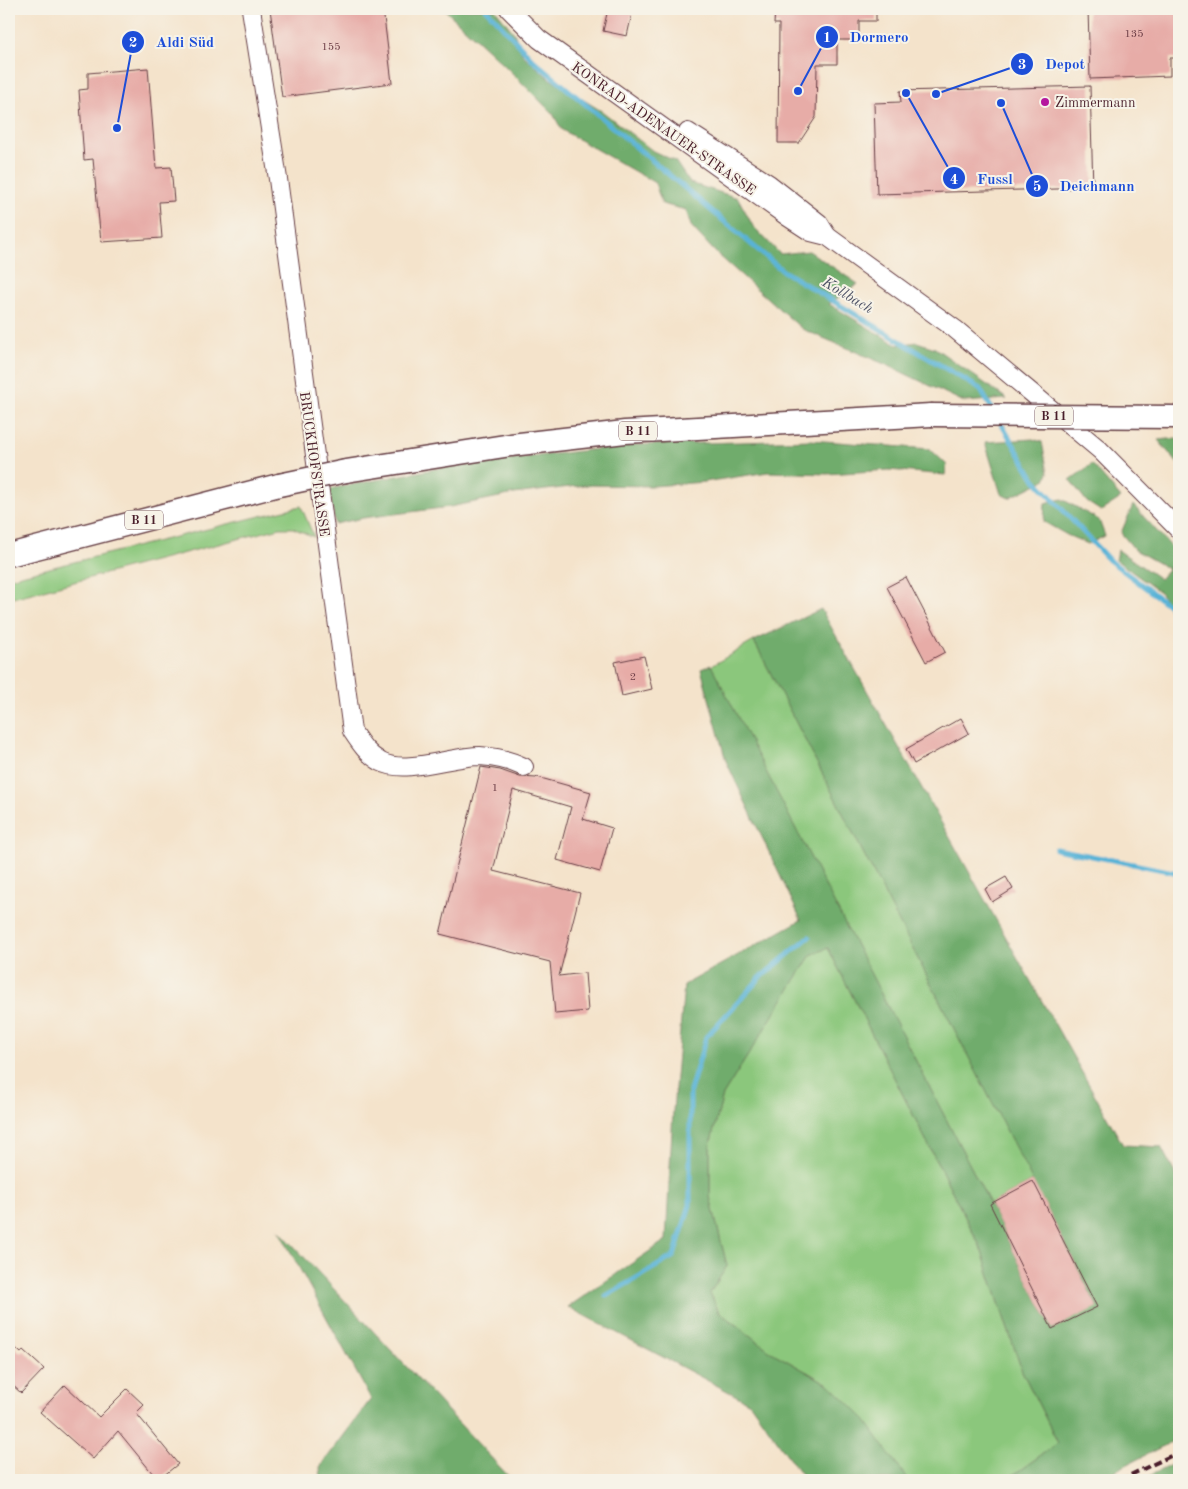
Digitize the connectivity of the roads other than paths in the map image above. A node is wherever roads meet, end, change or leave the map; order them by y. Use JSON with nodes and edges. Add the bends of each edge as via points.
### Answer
{"nodes":[{"id":1,"x":251,"y":9,"type":"edge"},
{"id":2,"x":509,"y":9,"type":"edge"},
{"id":3,"x":526,"y":9,"type":"edge"},
{"id":4,"x":826,"y":236,"type":"junction"},
{"id":5,"x":1177,"y":417,"type":"edge"},
{"id":6,"x":1179,"y":530,"type":"edge"},
{"id":7,"x":9,"y":555,"type":"edge"},
{"id":8,"x":524,"y":767,"type":"dead end"}],
"edges":[{"from":1,"to":8,"type":"street","name":"BRUCKHOFSTRASSE","via":[[278,179],[352,731],[367,752],[398,767],[479,756],[508,759]]},
{"from":2,"to":4,"type":"street","name":"KONRAD-ADENAUER-STRASSE","via":[[539,39],[788,217],[811,232]]},
{"from":3,"to":4,"type":"street","name":"KONRAD-ADENAUER-STRASSE","via":[[552,35],[621,85],[769,184],[819,223]]},
{"from":4,"to":6,"type":"street","name":"KONRAD-ADENAUER-STRASSE","via":[[962,334],[1100,450]]},
{"from":5,"to":7,"type":"main road","number":"B 11","bridge":true,"via":[[932,415],[625,432],[511,445],[279,484]]}]}
